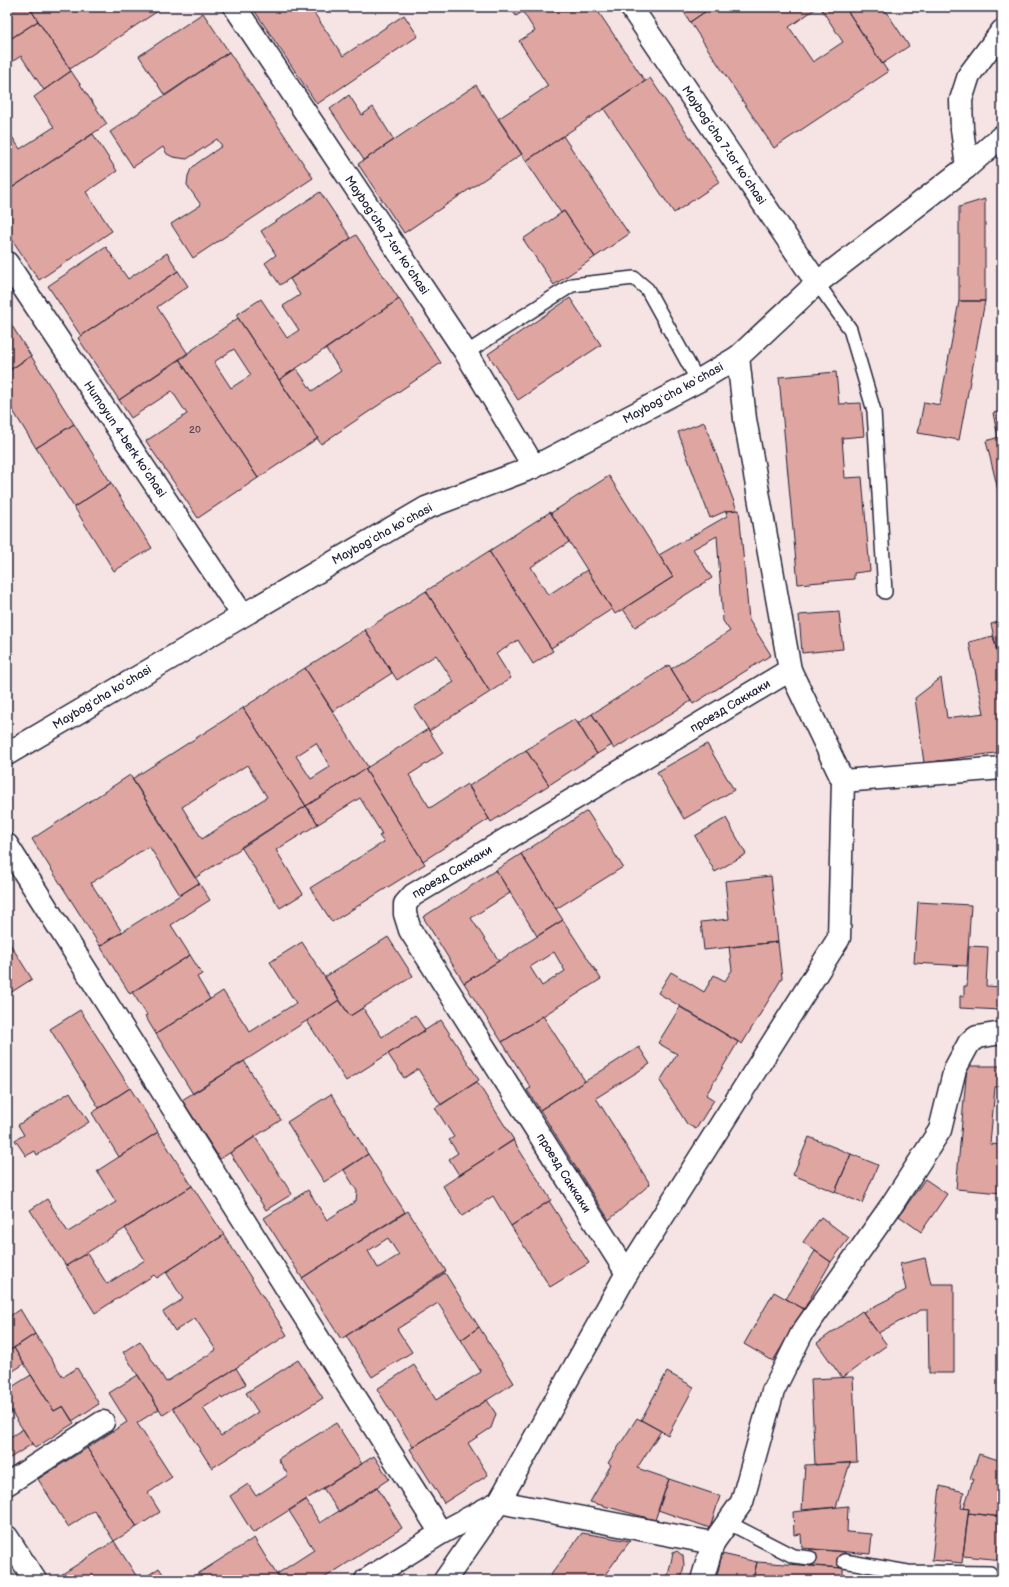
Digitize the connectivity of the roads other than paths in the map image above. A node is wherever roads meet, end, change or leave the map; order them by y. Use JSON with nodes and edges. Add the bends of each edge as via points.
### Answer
{"nodes":[{"id":1,"x":235,"y":7,"type":"edge"},
{"id":2,"x":631,"y":7,"type":"edge"},
{"id":3,"x":1002,"y":31,"type":"edge"},
{"id":4,"x":1002,"y":136,"type":"edge"},
{"id":5,"x":966,"y":167,"type":"junction"},
{"id":6,"x":7,"y":263,"type":"edge"},
{"id":7,"x":817,"y":283,"type":"junction"},
{"id":8,"x":466,"y":352,"type":"junction"},
{"id":9,"x":738,"y":357,"type":"junction"},
{"id":10,"x":698,"y":381,"type":"junction"},
{"id":11,"x":534,"y":467,"type":"junction"},
{"id":12,"x":885,"y":592,"type":"dead end"},
{"id":13,"x":242,"y":614,"type":"junction"},
{"id":14,"x":790,"y":670,"type":"junction"},
{"id":15,"x":7,"y":754,"type":"edge"},
{"id":16,"x":1002,"y":768,"type":"edge"},
{"id":17,"x":843,"y":781,"type":"junction"},
{"id":18,"x":7,"y":845,"type":"edge"},
{"id":19,"x":1002,"y":1033,"type":"edge"},
{"id":20,"x":627,"y":1273,"type":"junction"},
{"id":21,"x":103,"y":1422,"type":"dead end"},
{"id":22,"x":7,"y":1484,"type":"edge"},
{"id":23,"x":499,"y":1502,"type":"junction"},
{"id":24,"x":727,"y":1522,"type":"junction"},
{"id":25,"x":441,"y":1533,"type":"junction"},
{"id":26,"x":7,"y":1537,"type":"edge"},
{"id":27,"x":713,"y":1542,"type":"junction"},
{"id":28,"x":810,"y":1558,"type":"dead end"},
{"id":29,"x":844,"y":1561,"type":"dead end"},
{"id":30,"x":990,"y":1573,"type":"dead end"},
{"id":31,"x":35,"y":1580,"type":"edge"},
{"id":32,"x":366,"y":1580,"type":"edge"},
{"id":33,"x":445,"y":1580,"type":"edge"},
{"id":34,"x":702,"y":1580,"type":"edge"}],
"edges":[{"from":1,"to":8,"type":"street","name":"Maybogʻcha 7-tor koʻchasi"},
{"from":2,"to":7,"type":"street","name":"Maybogʻcha 7-tor koʻchasi"},
{"from":3,"to":5,"type":"street","via":[[969,75],[961,100]]},
{"from":4,"to":5,"type":"street","name":"Maybogʻcha koʻchasi"},
{"from":5,"to":7,"type":"street","name":"Maybogʻcha koʻchasi"},
{"from":6,"to":13,"type":"street","name":"Humoyun 4-berk koʻchasi"},
{"from":7,"to":9,"type":"street","name":"Maybogʻcha koʻchasi"},
{"from":7,"to":12,"type":"lane","via":[[850,329],[874,411]]},
{"from":8,"to":10,"type":"lane","via":[[572,284],[634,278],[647,289]]},
{"from":8,"to":11,"type":"street","name":"Maybogʻcha 7-tor koʻchasi"},
{"from":9,"to":10,"type":"street","name":"Maybogʻcha koʻchasi"},
{"from":9,"to":14,"type":"street","via":[[745,419]]},
{"from":10,"to":11,"type":"street","name":"Maybogʻcha koʻchasi"},
{"from":11,"to":13,"type":"street","name":"Maybogʻcha koʻchasi","via":[[426,508]]},
{"from":13,"to":15,"type":"street","name":"Maybogʻcha koʻchasi"},
{"from":14,"to":17,"type":"street"},
{"from":14,"to":20,"type":"street","name":"проезд Саккаки","via":[[412,895],[405,904],[410,930]]},
{"from":16,"to":17,"type":"street"},
{"from":17,"to":20,"type":"street","via":[[839,938]]},
{"from":18,"to":25,"type":"street"},
{"from":19,"to":24,"type":"street","via":[[977,1037],[968,1043],[954,1069],[940,1130],[891,1206],[802,1333],[773,1391],[742,1502]]},
{"from":20,"to":23,"type":"street"},
{"from":21,"to":22,"type":"street"},
{"from":23,"to":25,"type":"street"},
{"from":23,"to":27,"type":"street"},
{"from":23,"to":33,"type":"street"},
{"from":24,"to":27,"type":"street"},
{"from":24,"to":28,"type":"lane","via":[[793,1556]]},
{"from":25,"to":32,"type":"street"},
{"from":26,"to":31,"type":"street"},
{"from":27,"to":34,"type":"street"},
{"from":29,"to":30,"type":"lane","via":[[908,1572]]}]}
